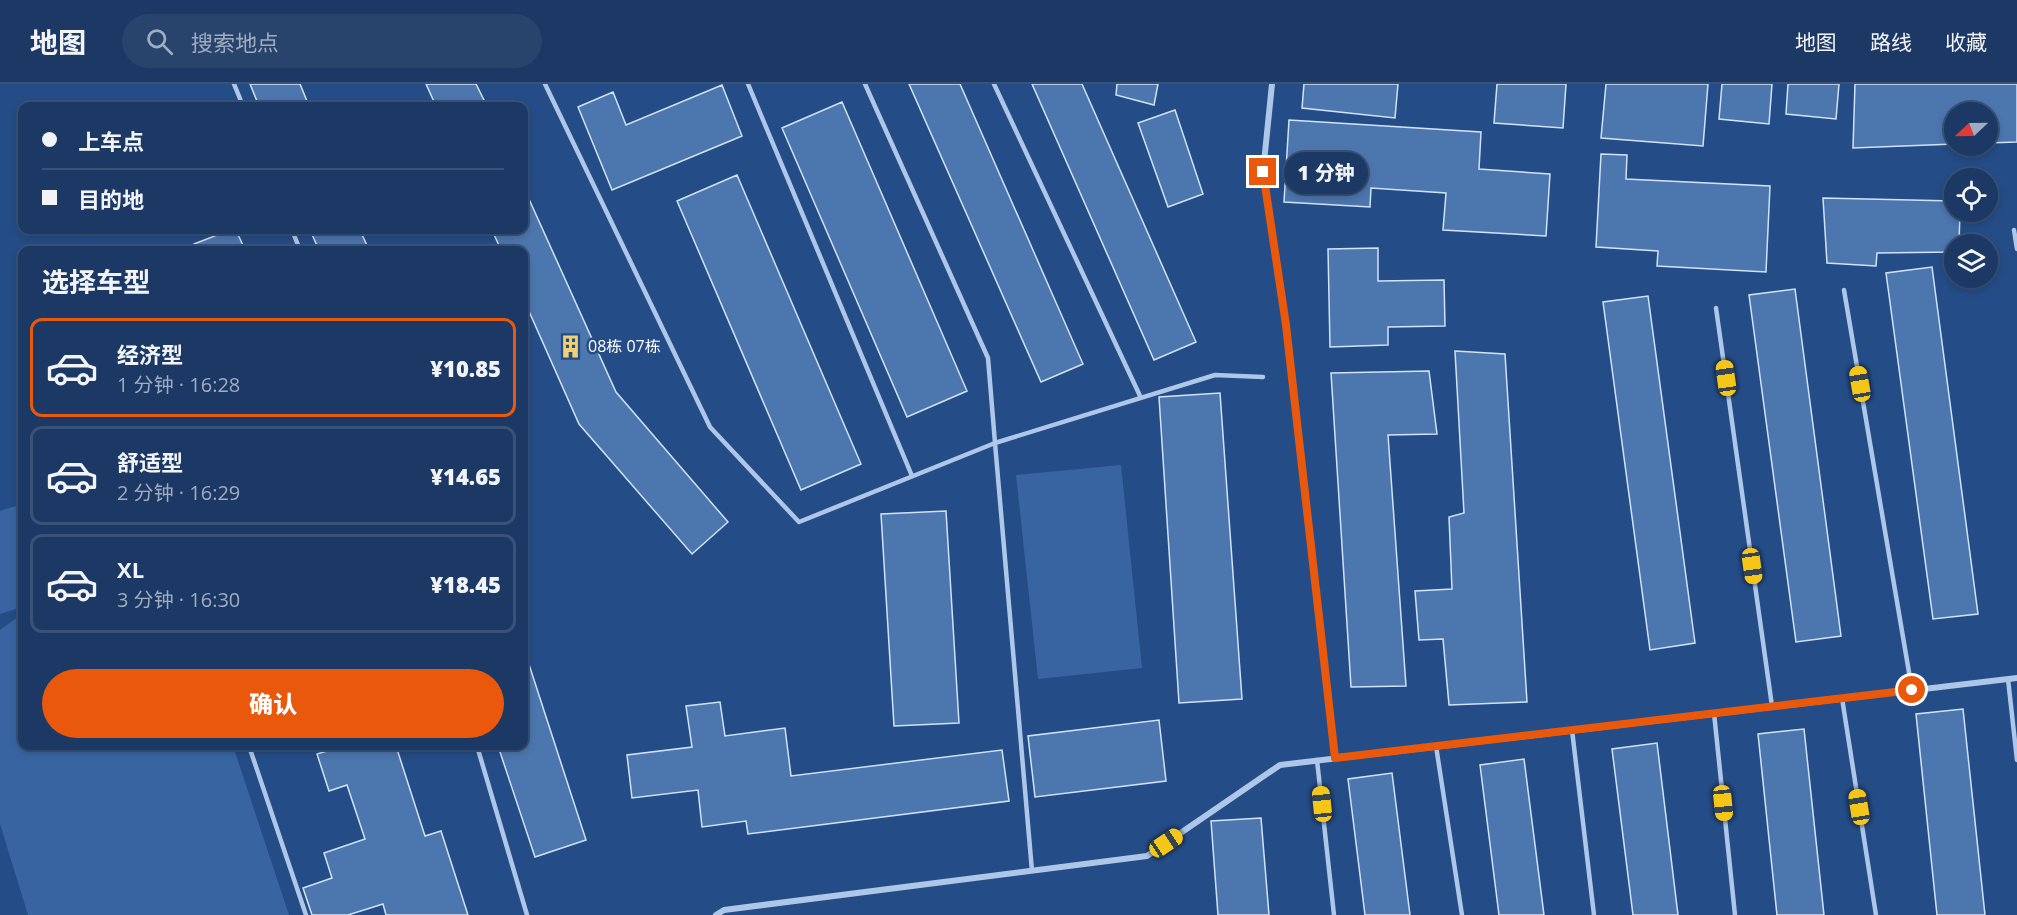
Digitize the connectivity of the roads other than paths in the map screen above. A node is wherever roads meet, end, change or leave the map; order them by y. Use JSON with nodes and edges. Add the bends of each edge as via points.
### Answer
{"nodes":[{"id":1,"x":234,"y":84,"type":"edge"},
{"id":2,"x":545,"y":84,"type":"edge"},
{"id":3,"x":748,"y":84,"type":"edge"},
{"id":4,"x":865,"y":84,"type":"edge"},
{"id":5,"x":994,"y":84,"type":"edge"},
{"id":6,"x":1272,"y":84,"type":"edge"},
{"id":7,"x":241,"y":102,"type":"edge"},
{"id":8,"x":2014,"y":230,"type":"dead end"},
{"id":9,"x":2017,"y":249,"type":"edge"},
{"id":10,"x":1844,"y":290,"type":"dead end"},
{"id":11,"x":1716,"y":308,"type":"dead end"},
{"id":12,"x":1263,"y":377,"type":"dead end"},
{"id":13,"x":1141,"y":398,"type":"junction"},
{"id":14,"x":995,"y":443,"type":"junction"},
{"id":15,"x":912,"y":476,"type":"junction"},
{"id":16,"x":2017,"y":678,"type":"edge"},
{"id":17,"x":2008,"y":679,"type":"junction"},
{"id":18,"x":1912,"y":690,"type":"junction"},
{"id":19,"x":1842,"y":698,"type":"junction"},
{"id":20,"x":1772,"y":706,"type":"junction"},
{"id":21,"x":1714,"y":713,"type":"junction"},
{"id":22,"x":1572,"y":730,"type":"junction"},
{"id":23,"x":1436,"y":746,"type":"junction"},
{"id":24,"x":250,"y":750,"type":"edge"},
{"id":25,"x":478,"y":750,"type":"edge"},
{"id":26,"x":1335,"y":758,"type":"junction"},
{"id":27,"x":1317,"y":760,"type":"junction"},
{"id":28,"x":2017,"y":760,"type":"edge"},
{"id":29,"x":1032,"y":871,"type":"junction"},
{"id":30,"x":306,"y":915,"type":"edge"},
{"id":31,"x":527,"y":915,"type":"edge"},
{"id":32,"x":716,"y":915,"type":"edge"},
{"id":33,"x":1334,"y":915,"type":"edge"},
{"id":34,"x":1462,"y":915,"type":"edge"},
{"id":35,"x":1594,"y":915,"type":"edge"},
{"id":36,"x":1735,"y":915,"type":"edge"},
{"id":37,"x":1876,"y":915,"type":"edge"}],
"edges":[{"from":1,"to":7,"type":"lane"},
{"from":2,"to":15,"type":"lane","via":[[710,427],[758,479],[799,522]]},
{"from":3,"to":15,"type":"lane"},
{"from":4,"to":14,"type":"lane","via":[[988,358]]},
{"from":5,"to":13,"type":"lane"},
{"from":6,"to":26,"type":"street","via":[[1263,172],[1286,325]]},
{"from":8,"to":9,"type":"lane"},
{"from":10,"to":18,"type":"lane"},
{"from":11,"to":20,"type":"lane"},
{"from":12,"to":13,"type":"lane","via":[[1215,375]]},
{"from":13,"to":14,"type":"lane"},
{"from":14,"to":15,"type":"lane"},
{"from":14,"to":29,"type":"lane"},
{"from":16,"to":17,"type":"street"},
{"from":17,"to":18,"type":"street"},
{"from":17,"to":28,"type":"lane"},
{"from":18,"to":19,"type":"street"},
{"from":19,"to":20,"type":"street"},
{"from":19,"to":37,"type":"lane"},
{"from":20,"to":21,"type":"street"},
{"from":21,"to":22,"type":"street"},
{"from":21,"to":36,"type":"lane"},
{"from":22,"to":23,"type":"street"},
{"from":22,"to":35,"type":"lane"},
{"from":23,"to":26,"type":"street"},
{"from":23,"to":34,"type":"lane"},
{"from":24,"to":30,"type":"lane"},
{"from":25,"to":31,"type":"lane"},
{"from":26,"to":27,"type":"street"},
{"from":27,"to":29,"type":"street","via":[[1280,765],[1147,856]]},
{"from":27,"to":33,"type":"lane"},
{"from":29,"to":32,"type":"street","via":[[724,910]]}]}
